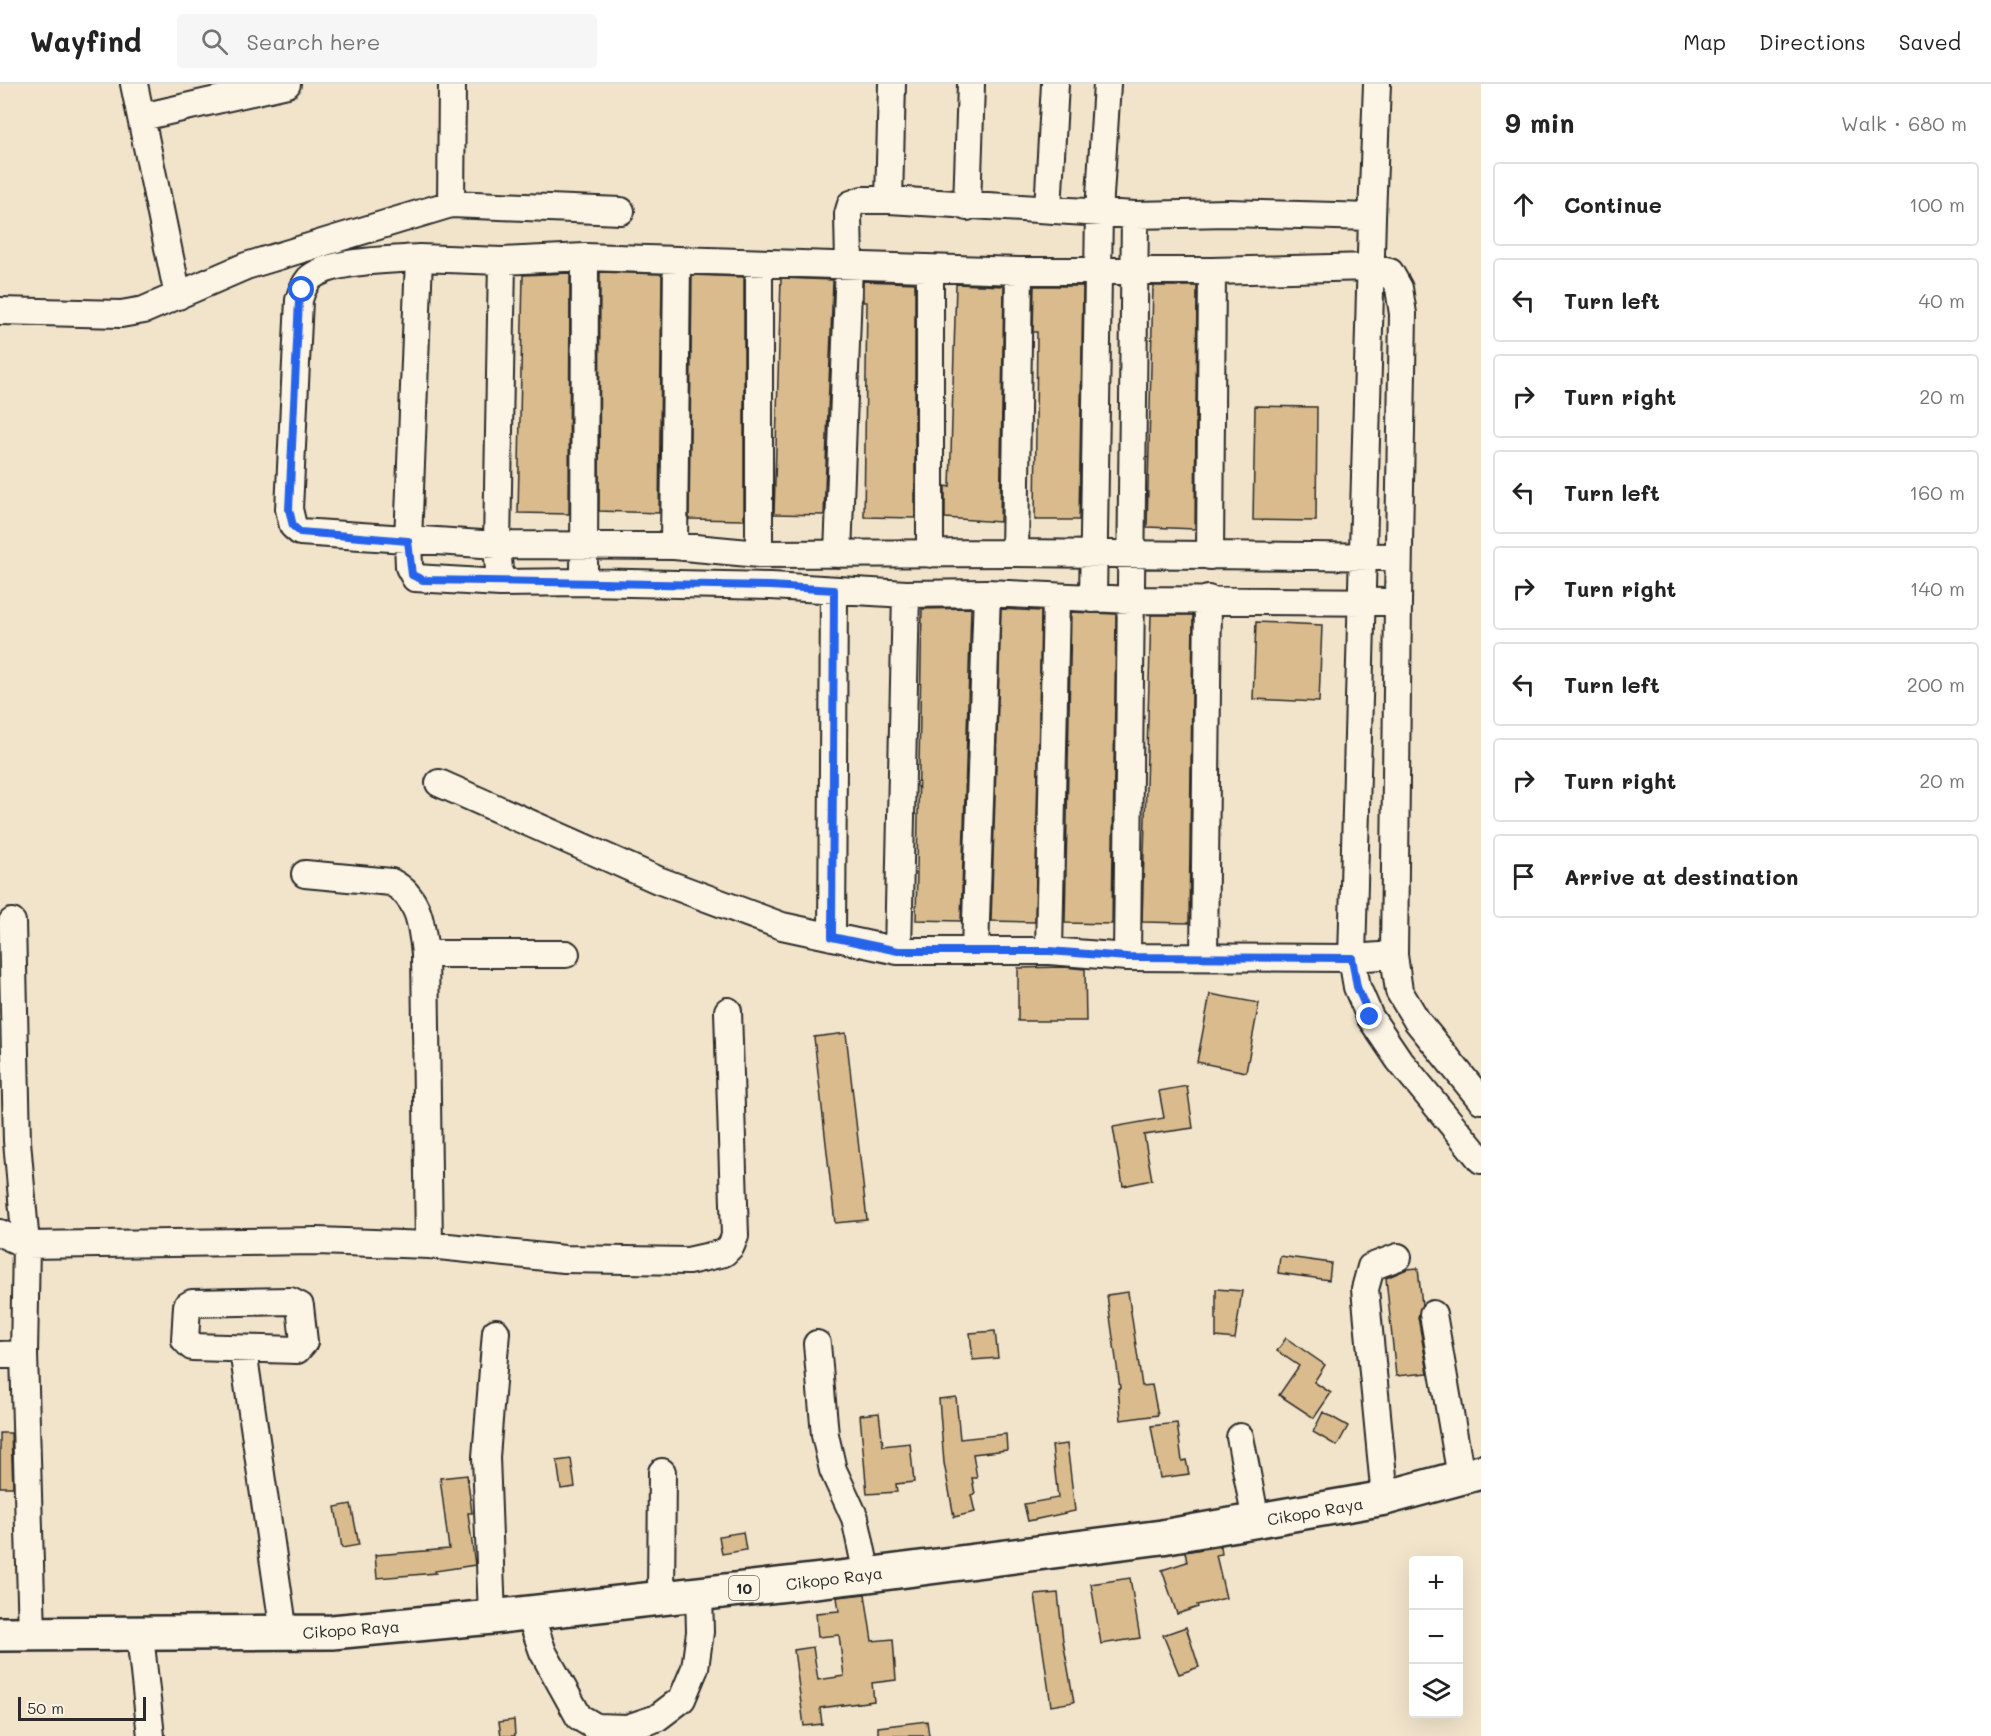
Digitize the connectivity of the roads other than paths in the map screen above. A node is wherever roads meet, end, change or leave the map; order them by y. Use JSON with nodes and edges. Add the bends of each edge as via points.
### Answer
{"nodes":[{"id":1,"x":134,"y":84,"type":"edge"},
{"id":2,"x":287,"y":84,"type":"edge"},
{"id":3,"x":452,"y":84,"type":"edge"},
{"id":4,"x":892,"y":84,"type":"edge"},
{"id":5,"x":971,"y":84,"type":"edge"},
{"id":6,"x":1055,"y":84,"type":"edge"},
{"id":7,"x":1107,"y":84,"type":"edge"},
{"id":8,"x":1377,"y":84,"type":"edge"},
{"id":9,"x":142,"y":117,"type":"junction"},
{"id":10,"x":889,"y":200,"type":"junction"},
{"id":11,"x":451,"y":204,"type":"junction"},
{"id":12,"x":966,"y":207,"type":"junction"},
{"id":13,"x":1047,"y":209,"type":"junction"},
{"id":14,"x":621,"y":211,"type":"dead end"},
{"id":15,"x":1099,"y":211,"type":"junction"},
{"id":16,"x":1135,"y":214,"type":"junction"},
{"id":17,"x":1372,"y":217,"type":"junction"},
{"id":18,"x":585,"y":257,"type":"junction"},
{"id":19,"x":419,"y":258,"type":"junction"},
{"id":20,"x":502,"y":261,"type":"junction"},
{"id":21,"x":677,"y":262,"type":"junction"},
{"id":22,"x":849,"y":264,"type":"junction"},
{"id":23,"x":759,"y":265,"type":"junction"},
{"id":24,"x":1370,"y":267,"type":"junction"},
{"id":25,"x":930,"y":269,"type":"junction"},
{"id":26,"x":1019,"y":271,"type":"junction"},
{"id":27,"x":1100,"y":271,"type":"junction"},
{"id":28,"x":1135,"y":271,"type":"junction"},
{"id":29,"x":1212,"y":272,"type":"junction"},
{"id":30,"x":178,"y":296,"type":"junction"},
{"id":31,"x":0,"y":311,"type":"edge"},
{"id":32,"x":408,"y":541,"type":"junction"},
{"id":33,"x":497,"y":545,"type":"junction"},
{"id":34,"x":583,"y":545,"type":"junction"},
{"id":35,"x":674,"y":546,"type":"junction"},
{"id":36,"x":1015,"y":553,"type":"junction"},
{"id":37,"x":759,"y":554,"type":"junction"},
{"id":38,"x":838,"y":554,"type":"junction"},
{"id":39,"x":930,"y":554,"type":"junction"},
{"id":40,"x":1095,"y":555,"type":"junction"},
{"id":41,"x":1132,"y":555,"type":"junction"},
{"id":42,"x":1209,"y":556,"type":"junction"},
{"id":43,"x":1397,"y":557,"type":"junction"},
{"id":44,"x":1361,"y":558,"type":"junction"},
{"id":45,"x":584,"y":582,"type":"junction"},
{"id":46,"x":500,"y":583,"type":"junction"},
{"id":47,"x":834,"y":590,"type":"junction"},
{"id":48,"x":987,"y":593,"type":"junction"},
{"id":49,"x":906,"y":594,"type":"junction"},
{"id":50,"x":1056,"y":597,"type":"junction"},
{"id":51,"x":1208,"y":598,"type":"junction"},
{"id":52,"x":1093,"y":599,"type":"junction"},
{"id":53,"x":1131,"y":600,"type":"junction"},
{"id":54,"x":1363,"y":602,"type":"junction"},
{"id":55,"x":1398,"y":602,"type":"junction"},
{"id":56,"x":439,"y":783,"type":"dead end"},
{"id":57,"x":305,"y":874,"type":"dead end"},
{"id":58,"x":12,"y":922,"type":"dead end"},
{"id":59,"x":832,"y":937,"type":"junction"},
{"id":60,"x":975,"y":950,"type":"junction"},
{"id":61,"x":898,"y":951,"type":"junction"},
{"id":62,"x":1049,"y":951,"type":"junction"},
{"id":63,"x":425,"y":954,"type":"junction"},
{"id":64,"x":566,"y":954,"type":"dead end"},
{"id":65,"x":1394,"y":955,"type":"junction"},
{"id":66,"x":1127,"y":957,"type":"junction"},
{"id":67,"x":1204,"y":957,"type":"junction"},
{"id":68,"x":1352,"y":958,"type":"junction"},
{"id":69,"x":728,"y":1011,"type":"dead end"},
{"id":70,"x":7,"y":1037,"type":"edge"},
{"id":71,"x":1481,"y":1100,"type":"edge"},
{"id":72,"x":8,"y":1149,"type":"edge"},
{"id":73,"x":1481,"y":1160,"type":"edge"},
{"id":74,"x":0,"y":1233,"type":"edge"},
{"id":75,"x":26,"y":1245,"type":"junction"},
{"id":76,"x":429,"y":1245,"type":"junction"},
{"id":77,"x":1398,"y":1257,"type":"dead end"},
{"id":78,"x":1433,"y":1314,"type":"dead end"},
{"id":79,"x":496,"y":1332,"type":"dead end"},
{"id":80,"x":817,"y":1344,"type":"dead end"},
{"id":81,"x":243,"y":1350,"type":"dead end"},
{"id":82,"x":12,"y":1354,"type":"edge"},
{"id":83,"x":1240,"y":1437,"type":"dead end"},
{"id":84,"x":662,"y":1472,"type":"dead end"},
{"id":85,"x":1471,"y":1474,"type":"edge"},
{"id":86,"x":1385,"y":1498,"type":"junction"},
{"id":87,"x":1256,"y":1521,"type":"junction"},
{"id":88,"x":867,"y":1575,"type":"junction"},
{"id":89,"x":699,"y":1592,"type":"junction"},
{"id":90,"x":661,"y":1596,"type":"junction"},
{"id":91,"x":529,"y":1612,"type":"junction"},
{"id":92,"x":492,"y":1617,"type":"junction"},
{"id":93,"x":284,"y":1633,"type":"junction"},
{"id":94,"x":0,"y":1634,"type":"edge"},
{"id":95,"x":32,"y":1634,"type":"junction"},
{"id":96,"x":140,"y":1635,"type":"junction"},
{"id":97,"x":151,"y":1736,"type":"edge"}],
"edges":[{"from":1,"to":9,"type":"street"},
{"from":2,"to":9,"type":"street"},
{"from":3,"to":11,"type":"street"},
{"from":4,"to":10,"type":"street"},
{"from":5,"to":12,"type":"street"},
{"from":6,"to":13,"type":"street"},
{"from":7,"to":15,"type":"street"},
{"from":8,"to":17,"type":"street"},
{"from":9,"to":30,"type":"street"},
{"from":10,"to":12,"type":"street"},
{"from":10,"to":22,"type":"street","via":[[862,200],[849,206]]},
{"from":11,"to":14,"type":"street"},
{"from":11,"to":30,"type":"street","via":[[246,266]]},
{"from":12,"to":13,"type":"street"},
{"from":13,"to":15,"type":"street"},
{"from":15,"to":16,"type":"street"},
{"from":15,"to":27,"type":"street"},
{"from":16,"to":17,"type":"street"},
{"from":16,"to":28,"type":"street"},
{"from":17,"to":24,"type":"street"},
{"from":18,"to":20,"type":"street"},
{"from":18,"to":21,"type":"street"},
{"from":18,"to":34,"type":"street"},
{"from":19,"to":20,"type":"street"},
{"from":19,"to":32,"type":"street"},
{"from":19,"to":32,"type":"street","via":[[339,266],[309,278],[299,300],[292,426],[289,509],[293,526],[307,533]]},
{"from":20,"to":33,"type":"street"},
{"from":21,"to":23,"type":"street"},
{"from":21,"to":35,"type":"street"},
{"from":22,"to":23,"type":"street"},
{"from":22,"to":25,"type":"street"},
{"from":22,"to":38,"type":"street"},
{"from":23,"to":37,"type":"street"},
{"from":24,"to":29,"type":"street"},
{"from":24,"to":43,"type":"street","via":[[1385,269],[1395,278],[1403,314]]},
{"from":24,"to":44,"type":"street"},
{"from":25,"to":26,"type":"street"},
{"from":25,"to":39,"type":"street"},
{"from":26,"to":27,"type":"street"},
{"from":26,"to":36,"type":"street"},
{"from":27,"to":28,"type":"street"},
{"from":27,"to":40,"type":"street"},
{"from":28,"to":29,"type":"street"},
{"from":28,"to":41,"type":"street"},
{"from":29,"to":42,"type":"street"},
{"from":30,"to":31,"type":"street","via":[[144,310],[121,314]]},
{"from":32,"to":33,"type":"street"},
{"from":32,"to":46,"type":"street","via":[[409,567],[415,578]]},
{"from":33,"to":34,"type":"street"},
{"from":33,"to":46,"type":"street"},
{"from":34,"to":35,"type":"street"},
{"from":34,"to":45,"type":"street"},
{"from":35,"to":37,"type":"street"},
{"from":36,"to":39,"type":"street"},
{"from":36,"to":40,"type":"street"},
{"from":37,"to":38,"type":"street"},
{"from":38,"to":39,"type":"street"},
{"from":40,"to":41,"type":"street"},
{"from":40,"to":52,"type":"street"},
{"from":41,"to":42,"type":"street"},
{"from":41,"to":53,"type":"street"},
{"from":42,"to":44,"type":"street"},
{"from":43,"to":44,"type":"street"},
{"from":43,"to":55,"type":"street"},
{"from":44,"to":54,"type":"street"},
{"from":45,"to":46,"type":"street"},
{"from":45,"to":47,"type":"street"},
{"from":47,"to":49,"type":"street"},
{"from":47,"to":59,"type":"street"},
{"from":48,"to":49,"type":"street"},
{"from":48,"to":50,"type":"street"},
{"from":48,"to":60,"type":"street"},
{"from":49,"to":61,"type":"street"},
{"from":50,"to":52,"type":"street"},
{"from":50,"to":62,"type":"street"},
{"from":51,"to":53,"type":"street"},
{"from":51,"to":54,"type":"street"},
{"from":51,"to":67,"type":"street"},
{"from":52,"to":53,"type":"street"},
{"from":53,"to":66,"type":"street"},
{"from":54,"to":55,"type":"street"},
{"from":54,"to":68,"type":"street"},
{"from":55,"to":65,"type":"street"},
{"from":56,"to":59,"type":"street","via":[[658,880],[782,926]]},
{"from":57,"to":63,"type":"street","via":[[391,882],[401,887],[417,910]]},
{"from":58,"to":70,"type":"street"},
{"from":59,"to":61,"type":"street"},
{"from":60,"to":61,"type":"street"},
{"from":60,"to":62,"type":"street"},
{"from":62,"to":66,"type":"street"},
{"from":63,"to":64,"type":"street"},
{"from":63,"to":76,"type":"street"},
{"from":65,"to":68,"type":"street"},
{"from":65,"to":71,"type":"street","via":[[1399,991],[1417,1021]]},
{"from":66,"to":67,"type":"street"},
{"from":67,"to":68,"type":"street"},
{"from":68,"to":73,"type":"street","via":[[1357,987],[1370,1017]]},
{"from":69,"to":76,"type":"street","via":[[735,1236],[724,1253],[688,1262],[575,1259]]},
{"from":70,"to":72,"type":"street"},
{"from":72,"to":75,"type":"street"},
{"from":74,"to":75,"type":"street"},
{"from":75,"to":76,"type":"street","via":[[316,1241]]},
{"from":75,"to":82,"type":"street"},
{"from":77,"to":86,"type":"street","via":[[1371,1267],[1365,1289]]},
{"from":78,"to":85,"type":"street"},
{"from":79,"to":92,"type":"street","via":[[486,1457]]},
{"from":80,"to":88,"type":"street","via":[[825,1435],[833,1470],[855,1518]]},
{"from":81,"to":93,"type":"street"},
{"from":82,"to":95,"type":"street"},
{"from":83,"to":87,"type":"street"},
{"from":84,"to":90,"type":"street"},
{"from":85,"to":86,"type":"highway","name":"Cikopo Raya","number":"10"},
{"from":86,"to":87,"type":"highway","name":"Cikopo Raya","number":"10"},
{"from":87,"to":88,"type":"highway","name":"Cikopo Raya","number":"10"},
{"from":88,"to":89,"type":"highway","name":"Cikopo Raya","number":"10"},
{"from":89,"to":90,"type":"highway","name":"Cikopo Raya","number":"10"},
{"from":89,"to":91,"type":"street","via":[[700,1632],[695,1668],[682,1700],[657,1718],[627,1728],[596,1727],[579,1717],[543,1652]]},
{"from":90,"to":91,"type":"highway","name":"Cikopo Raya","number":"10"},
{"from":91,"to":92,"type":"highway","name":"Cikopo Raya","number":"10"},
{"from":92,"to":93,"type":"highway","name":"Cikopo Raya","number":"10"},
{"from":93,"to":96,"type":"highway","name":"Cikopo Raya","number":"10"},
{"from":94,"to":95,"type":"highway","name":"Cikopo Raya","number":"10"},
{"from":95,"to":96,"type":"highway","name":"Cikopo Raya","number":"10"},
{"from":96,"to":97,"type":"street"}]}
